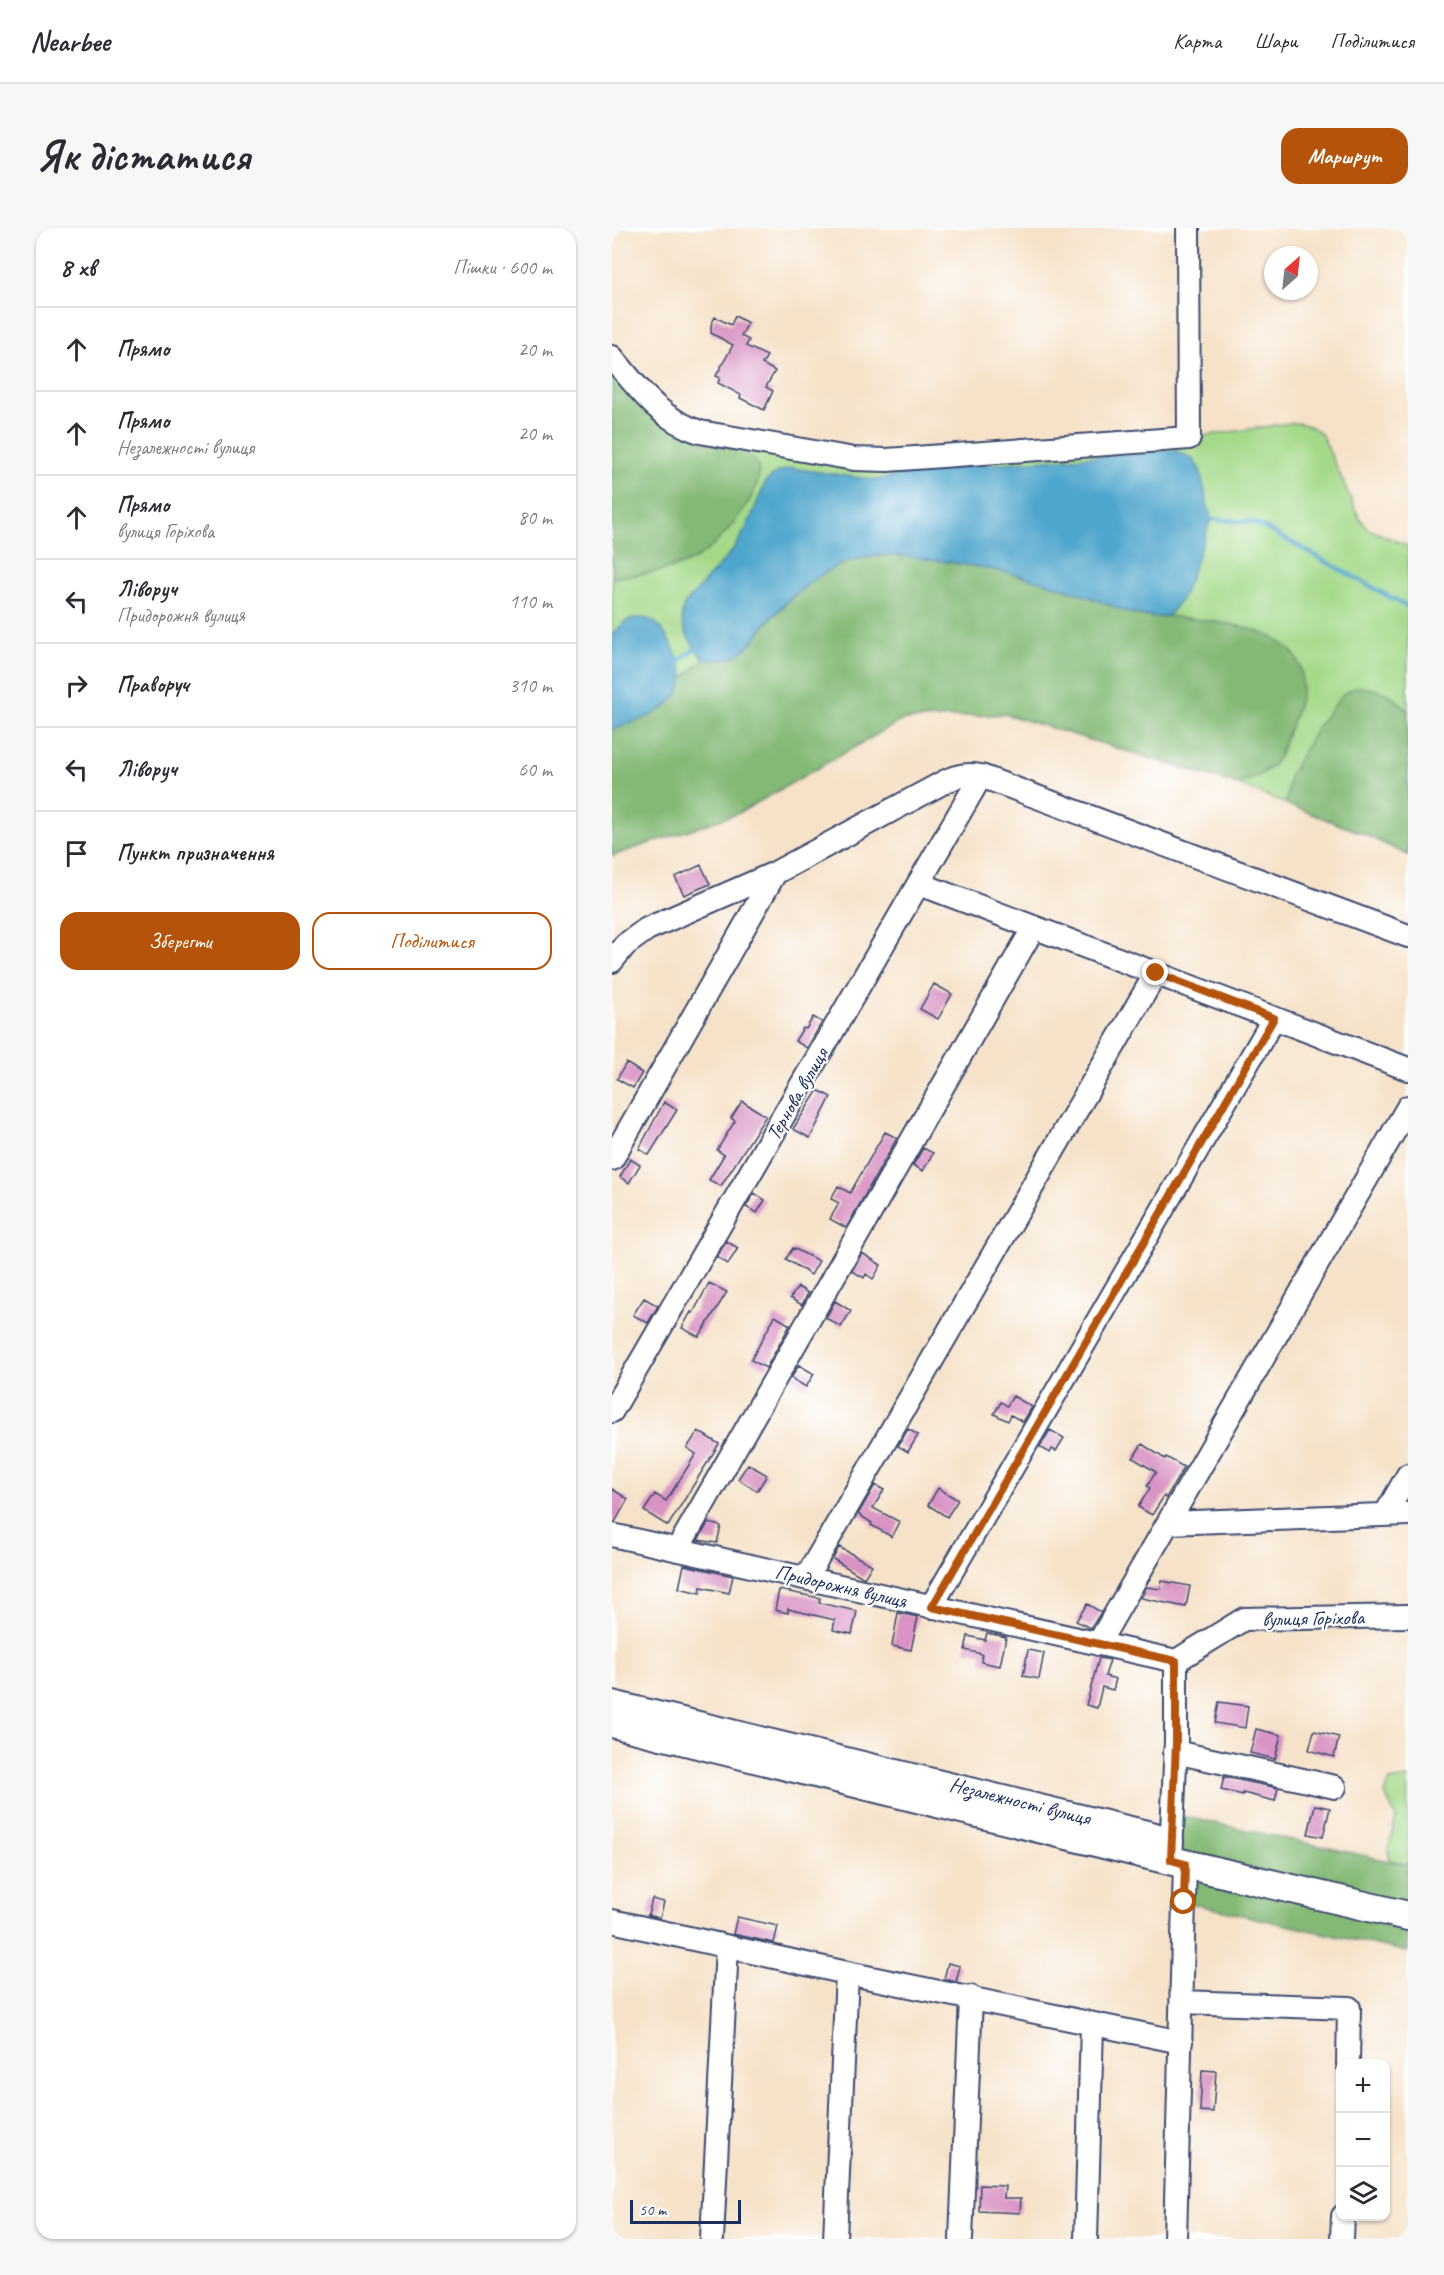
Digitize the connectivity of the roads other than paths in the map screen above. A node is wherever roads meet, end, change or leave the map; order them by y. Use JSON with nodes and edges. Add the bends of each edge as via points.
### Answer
{"nodes":[{"id":1,"x":1188,"y":228,"type":"edge"},
{"id":2,"x":612,"y":357,"type":"edge"},
{"id":3,"x":981,"y":776,"type":"junction"},
{"id":4,"x":775,"y":873,"type":"junction"},
{"id":5,"x":920,"y":884,"type":"junction"},
{"id":6,"x":1034,"y":927,"type":"junction"},
{"id":7,"x":1408,"y":936,"type":"edge"},
{"id":8,"x":612,"y":961,"type":"edge"},
{"id":9,"x":1156,"y":973,"type":"junction"},
{"id":10,"x":1274,"y":1018,"type":"junction"},
{"id":11,"x":1408,"y":1069,"type":"edge"},
{"id":12,"x":1408,"y":1107,"type":"edge"},
{"id":13,"x":612,"y":1159,"type":"edge"},
{"id":14,"x":612,"y":1411,"type":"edge"},
{"id":15,"x":1408,"y":1474,"type":"edge"},
{"id":16,"x":1408,"y":1514,"type":"edge"},
{"id":17,"x":1385,"y":1515,"type":"junction"},
{"id":18,"x":1167,"y":1523,"type":"junction"},
{"id":19,"x":612,"y":1535,"type":"edge"},
{"id":20,"x":677,"y":1550,"type":"junction"},
{"id":21,"x":806,"y":1578,"type":"junction"},
{"id":22,"x":932,"y":1607,"type":"junction"},
{"id":23,"x":1408,"y":1616,"type":"edge"},
{"id":24,"x":1098,"y":1644,"type":"junction"},
{"id":25,"x":1176,"y":1661,"type":"junction"},
{"id":26,"x":612,"y":1702,"type":"edge"},
{"id":27,"x":612,"y":1722,"type":"edge"},
{"id":28,"x":1175,"y":1752,"type":"junction"},
{"id":29,"x":1335,"y":1787,"type":"dead end"},
{"id":30,"x":1176,"y":1855,"type":"junction"},
{"id":31,"x":1408,"y":1916,"type":"edge"},
{"id":32,"x":612,"y":1921,"type":"edge"},
{"id":33,"x":727,"y":1947,"type":"junction"},
{"id":34,"x":847,"y":1973,"type":"junction"},
{"id":35,"x":970,"y":1997,"type":"junction"},
{"id":36,"x":1182,"y":2002,"type":"junction"},
{"id":37,"x":1092,"y":2025,"type":"junction"},
{"id":38,"x":1180,"y":2042,"type":"junction"},
{"id":39,"x":1347,"y":2059,"type":"edge"},
{"id":40,"x":1343,"y":2221,"type":"edge"},
{"id":41,"x":712,"y":2239,"type":"edge"},
{"id":42,"x":835,"y":2239,"type":"edge"},
{"id":43,"x":961,"y":2239,"type":"edge"},
{"id":44,"x":1086,"y":2239,"type":"edge"},
{"id":45,"x":1175,"y":2239,"type":"edge"},
{"id":46,"x":1342,"y":2239,"type":"edge"}],
"edges":[{"from":1,"to":2,"type":"street","via":[[1189,438],[887,460],[854,459],[686,428],[659,411]]},
{"from":3,"to":4,"type":"street","via":[[958,775]]},
{"from":3,"to":5,"type":"street","name":"Тернова вулиця"},
{"from":3,"to":7,"type":"street"},
{"from":4,"to":8,"type":"street","via":[[647,929],[625,945]]},
{"from":4,"to":13,"type":"street"},
{"from":5,"to":6,"type":"street"},
{"from":5,"to":14,"type":"street","name":"Тернова вулиця"},
{"from":6,"to":9,"type":"street"},
{"from":6,"to":20,"type":"street"},
{"from":9,"to":10,"type":"street"},
{"from":9,"to":21,"type":"street"},
{"from":10,"to":11,"type":"street"},
{"from":10,"to":22,"type":"street"},
{"from":12,"to":18,"type":"street"},
{"from":15,"to":17,"type":"street"},
{"from":16,"to":17,"type":"street"},
{"from":17,"to":18,"type":"street"},
{"from":18,"to":24,"type":"street"},
{"from":19,"to":20,"type":"street","name":"Придорожня вулиця"},
{"from":20,"to":21,"type":"street","name":"Придорожня вулиця"},
{"from":21,"to":22,"type":"street","name":"Придорожня вулиця"},
{"from":22,"to":24,"type":"street","name":"Придорожня вулиця"},
{"from":23,"to":25,"type":"street","name":"вулиця Горіхова","via":[[1244,1619]]},
{"from":24,"to":25,"type":"street","name":"Придорожня вулиця"},
{"from":25,"to":28,"type":"street"},
{"from":26,"to":30,"type":"street","name":"Незалежності вулиця","via":[[1155,1834]]},
{"from":27,"to":30,"type":"main road"},
{"from":28,"to":29,"type":"street"},
{"from":28,"to":30,"type":"street"},
{"from":30,"to":31,"type":"street","name":"Незалежності вулиця"},
{"from":30,"to":36,"type":"street"},
{"from":32,"to":33,"type":"street"},
{"from":33,"to":34,"type":"street"},
{"from":33,"to":41,"type":"street"},
{"from":34,"to":35,"type":"street"},
{"from":34,"to":42,"type":"street"},
{"from":35,"to":37,"type":"street"},
{"from":35,"to":43,"type":"street"},
{"from":36,"to":38,"type":"street"},
{"from":36,"to":39,"type":"street","via":[[1349,2008]]},
{"from":37,"to":38,"type":"street"},
{"from":37,"to":44,"type":"street"},
{"from":38,"to":45,"type":"street"},
{"from":40,"to":46,"type":"street"}]}
